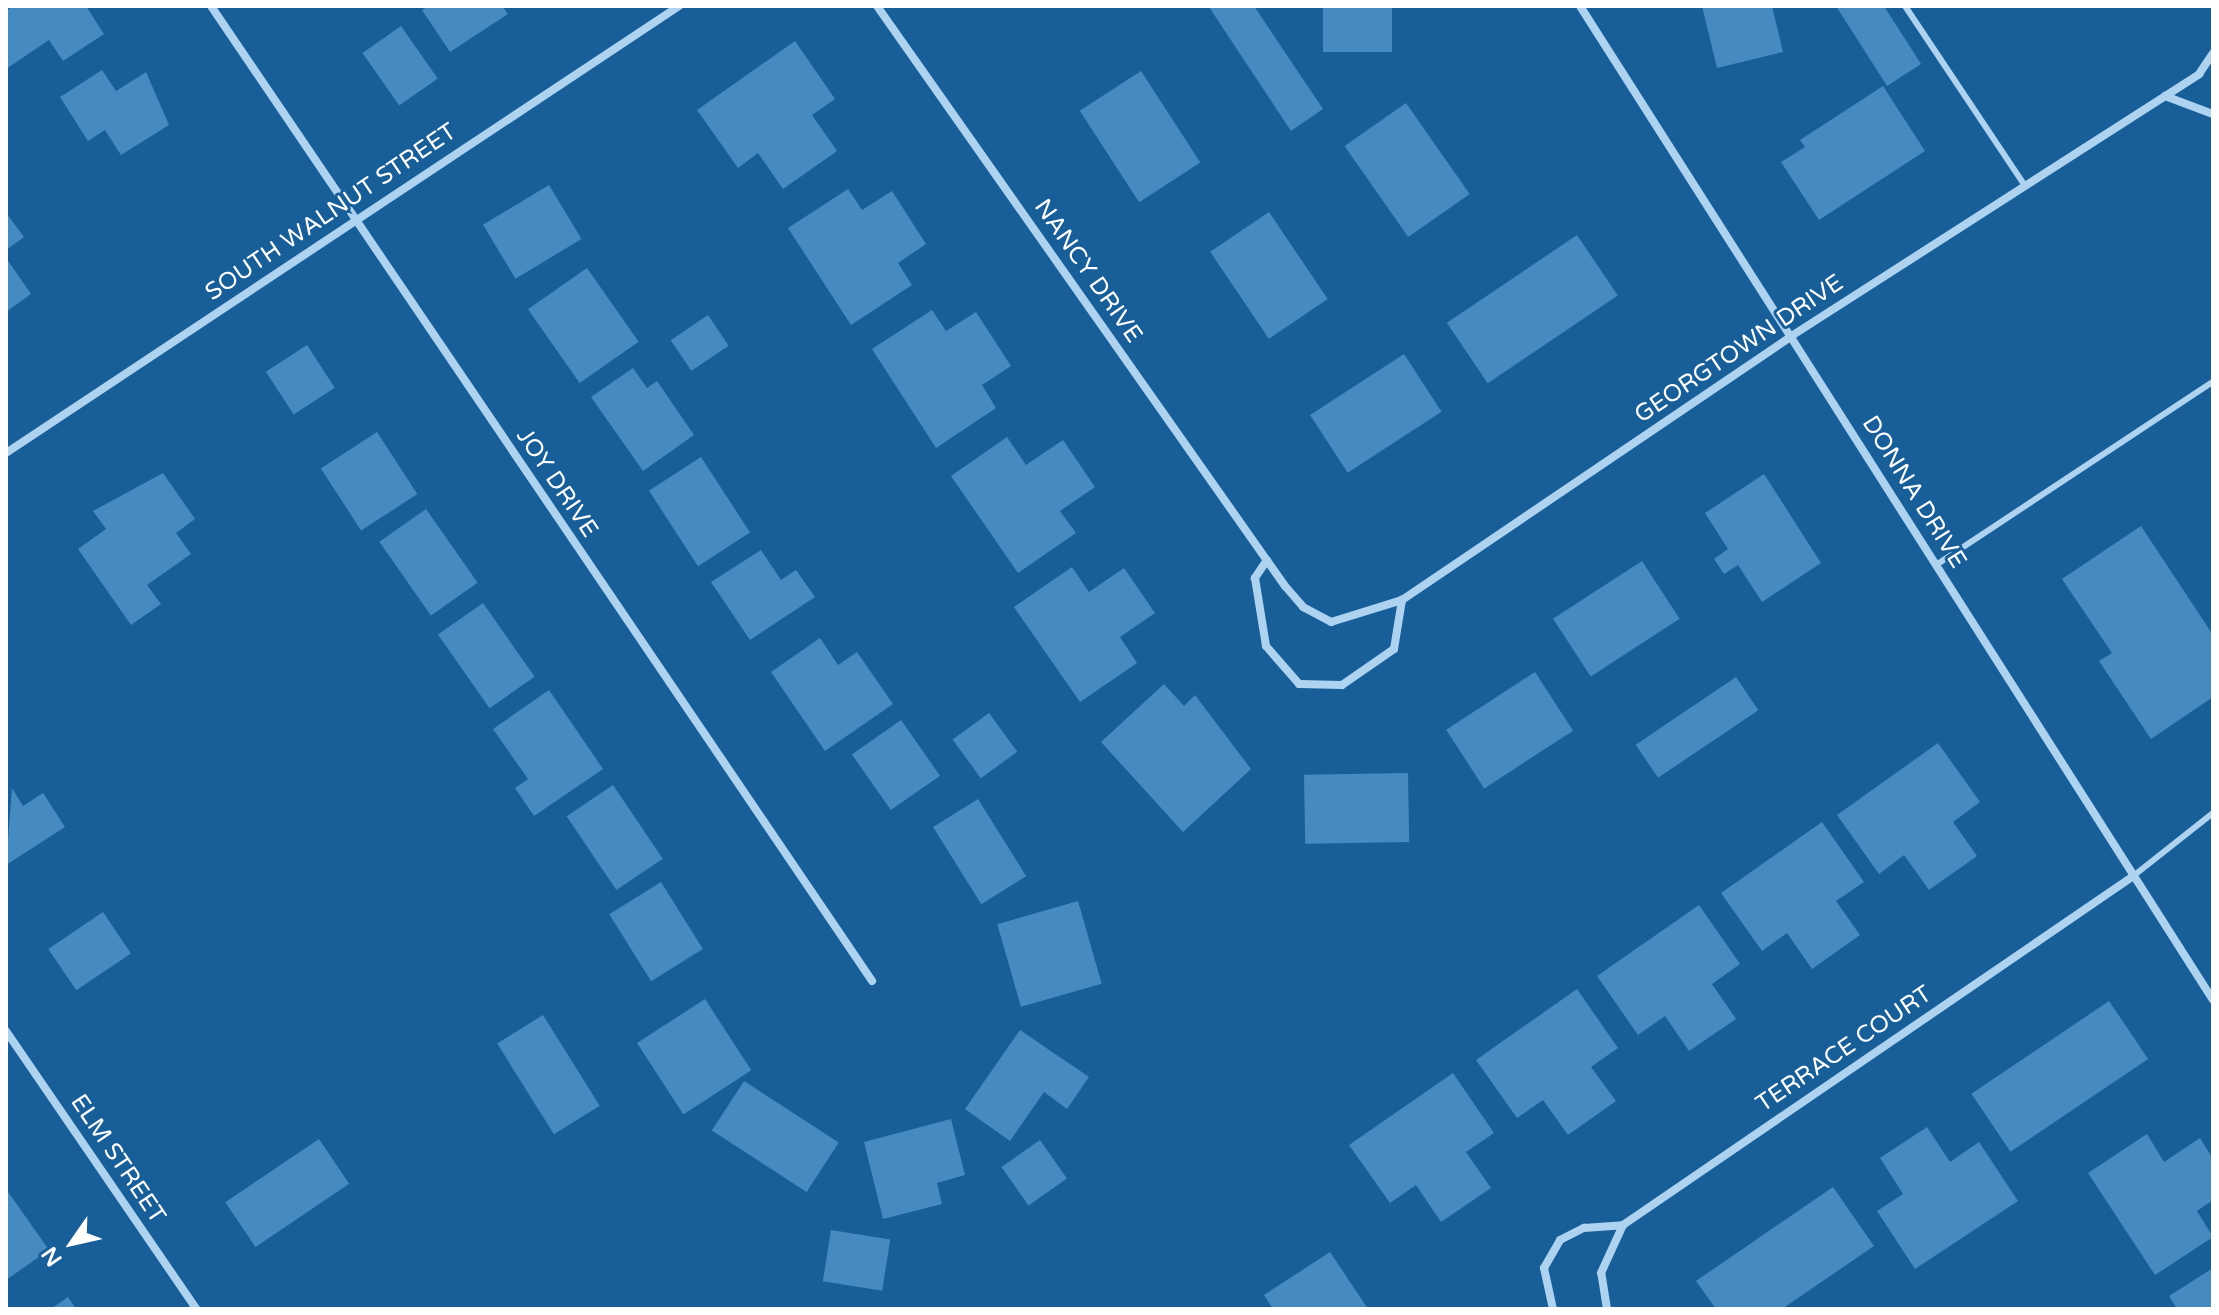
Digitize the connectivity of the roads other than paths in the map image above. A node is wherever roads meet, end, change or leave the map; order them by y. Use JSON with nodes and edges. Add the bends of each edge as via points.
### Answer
{"nodes":[{"id":1,"x":211,"y":6,"type":"edge"},
{"id":2,"x":679,"y":6,"type":"edge"},
{"id":3,"x":877,"y":6,"type":"edge"},
{"id":4,"x":1580,"y":6,"type":"edge"},
{"id":5,"x":1905,"y":6,"type":"edge"},
{"id":6,"x":2213,"y":53,"type":"edge"},
{"id":7,"x":2165,"y":96,"type":"junction"},
{"id":8,"x":2213,"y":114,"type":"edge"},
{"id":9,"x":2025,"y":186,"type":"junction"},
{"id":10,"x":355,"y":220,"type":"junction"},
{"id":11,"x":1793,"y":335,"type":"junction"},
{"id":12,"x":2213,"y":382,"type":"edge"},
{"id":13,"x":6,"y":453,"type":"edge"},
{"id":14,"x":1267,"y":560,"type":"junction"},
{"id":15,"x":1936,"y":565,"type":"junction"},
{"id":16,"x":1402,"y":600,"type":"junction"},
{"id":17,"x":1331,"y":622,"type":"joint"},
{"id":18,"x":2213,"y":813,"type":"edge"},
{"id":19,"x":2132,"y":877,"type":"junction"},
{"id":20,"x":872,"y":981,"type":"dead end"},
{"id":21,"x":2213,"y":1000,"type":"edge"},
{"id":22,"x":6,"y":1031,"type":"edge"},
{"id":23,"x":1623,"y":1225,"type":"junction"},
{"id":24,"x":196,"y":1309,"type":"edge"},
{"id":25,"x":1553,"y":1309,"type":"edge"},
{"id":26,"x":1607,"y":1309,"type":"edge"}],
"edges":[{"from":1,"to":10,"type":"street","name":"JOY DRIVE"},
{"from":2,"to":10,"type":"street","name":"SOUTH WALNUT STREET"},
{"from":3,"to":14,"type":"street","name":"NANCY DRIVE"},
{"from":4,"to":11,"type":"street","name":"DONNA DRIVE"},
{"from":5,"to":9,"type":"lane"},
{"from":6,"to":7,"type":"street","name":"GEORGTOWN DRIVE","via":[[2199,74]]},
{"from":7,"to":8,"type":"street"},
{"from":7,"to":9,"type":"street","name":"GEORGTOWN DRIVE"},
{"from":9,"to":11,"type":"street","name":"GEORGTOWN DRIVE"},
{"from":10,"to":13,"type":"street","name":"SOUTH WALNUT STREET"},
{"from":10,"to":20,"type":"street","name":"JOY DRIVE"},
{"from":11,"to":15,"type":"street","name":"DONNA DRIVE"},
{"from":11,"to":16,"type":"street","name":"GEORGTOWN DRIVE"},
{"from":12,"to":15,"type":"lane"},
{"from":14,"to":16,"type":"street","via":[[1255,578],[1266,646],[1299,684],[1342,685],[1394,649]]},
{"from":14,"to":17,"type":"street","name":"NANCY DRIVE","via":[[1303,607]]},
{"from":15,"to":19,"type":"street","name":"DONNA DRIVE"},
{"from":16,"to":17,"type":"street","name":"GEORGTOWN DRIVE"},
{"from":18,"to":19,"type":"lane"},
{"from":19,"to":21,"type":"street","name":"DONNA DRIVE"},
{"from":19,"to":23,"type":"street","name":"TERRACE COURT"},
{"from":22,"to":24,"type":"street","name":"ELM STREET"},
{"from":23,"to":25,"type":"street","via":[[1584,1228],[1560,1240],[1544,1268]]},
{"from":23,"to":26,"type":"street","via":[[1601,1273]]}]}
